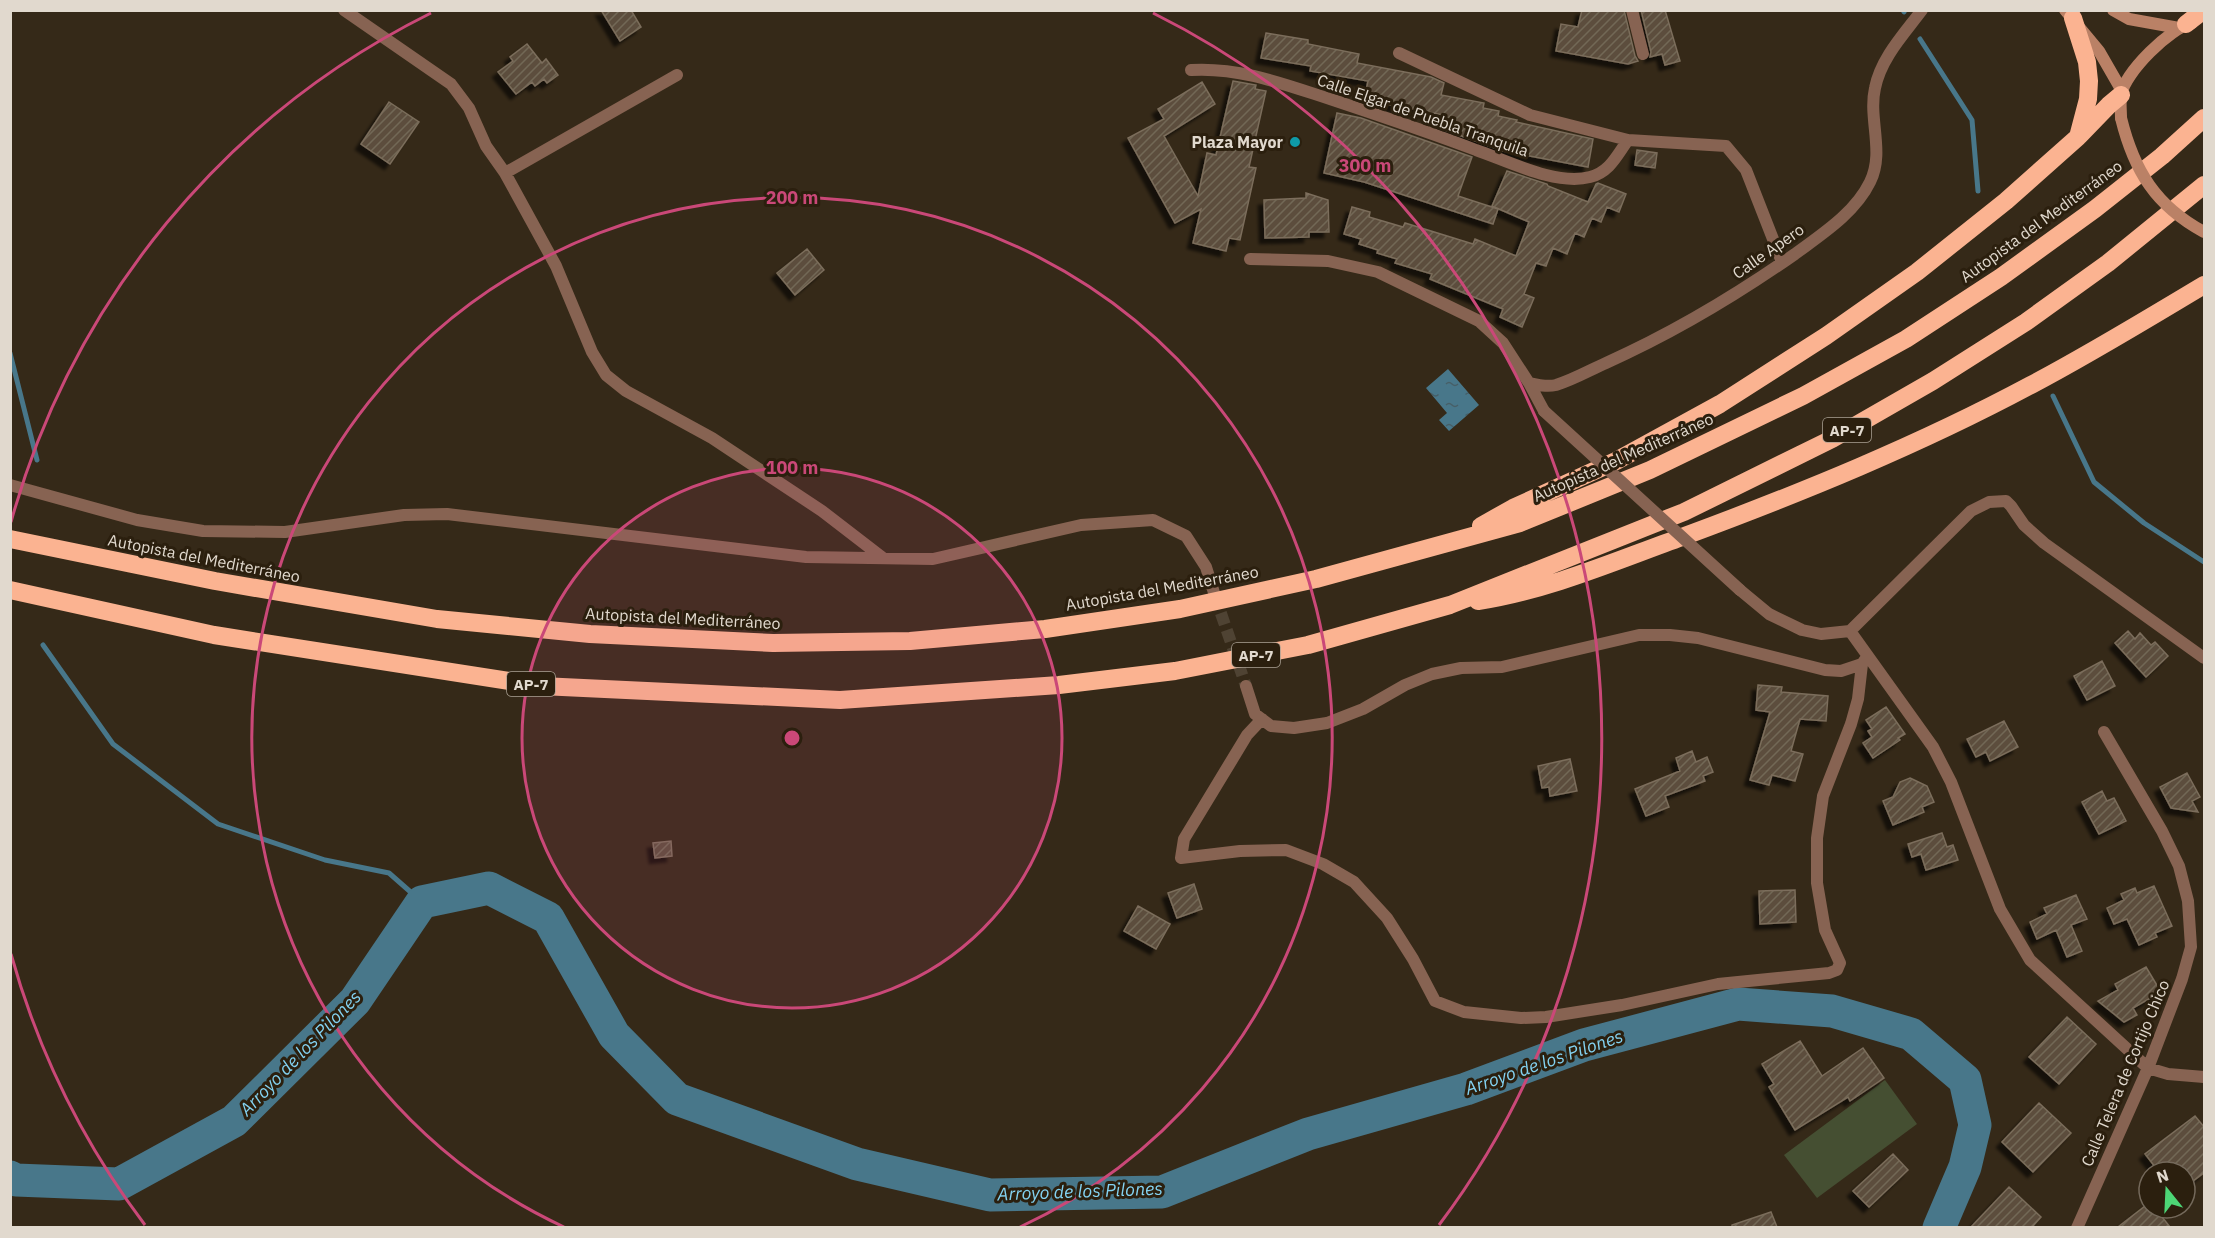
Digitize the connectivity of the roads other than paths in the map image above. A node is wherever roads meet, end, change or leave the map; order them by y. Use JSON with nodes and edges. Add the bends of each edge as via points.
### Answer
{"nodes":[{"id":1,"x":344,"y":10,"type":"edge"},
{"id":2,"x":1632,"y":10,"type":"edge"},
{"id":3,"x":1922,"y":10,"type":"edge"},
{"id":4,"x":2113,"y":10,"type":"edge"},
{"id":5,"x":2204,"y":10,"type":"edge"},
{"id":6,"x":2069,"y":14,"type":"edge"},
{"id":7,"x":2205,"y":20,"type":"edge"},
{"id":8,"x":2182,"y":26,"type":"junction"},
{"id":9,"x":1399,"y":53,"type":"dead end"},
{"id":10,"x":1643,"y":54,"type":"dead end"},
{"id":11,"x":1191,"y":70,"type":"dead end"},
{"id":12,"x":677,"y":75,"type":"dead end"},
{"id":13,"x":2121,"y":93,"type":"junction"},
{"id":14,"x":2205,"y":118,"type":"edge"},
{"id":15,"x":2078,"y":137,"type":"junction"},
{"id":16,"x":1628,"y":140,"type":"junction"},
{"id":17,"x":505,"y":173,"type":"junction"},
{"id":18,"x":2205,"y":185,"type":"edge"},
{"id":19,"x":2205,"y":232,"type":"edge"},
{"id":20,"x":1250,"y":259,"type":"dead end"},
{"id":21,"x":1782,"y":262,"type":"junction"},
{"id":22,"x":2205,"y":285,"type":"edge"},
{"id":23,"x":1529,"y":383,"type":"junction"},
{"id":24,"x":10,"y":485,"type":"edge"},
{"id":25,"x":10,"y":539,"type":"edge"},
{"id":26,"x":1458,"y":539,"type":"junction"},
{"id":27,"x":883,"y":558,"type":"junction"},
{"id":28,"x":10,"y":590,"type":"edge"},
{"id":29,"x":1215,"y":596,"type":"tunnel mouth"},
{"id":30,"x":1450,"y":605,"type":"junction"},
{"id":31,"x":1850,"y":631,"type":"junction"},
{"id":32,"x":2205,"y":658,"type":"edge"},
{"id":33,"x":1865,"y":661,"type":"junction"},
{"id":34,"x":1246,"y":686,"type":"tunnel mouth"},
{"id":35,"x":1262,"y":719,"type":"junction"},
{"id":36,"x":2103,"y":732,"type":"dead end"},
{"id":37,"x":2148,"y":1068,"type":"junction"},
{"id":38,"x":2205,"y":1077,"type":"edge"},
{"id":39,"x":2077,"y":1227,"type":"edge"}],
"edges":[{"from":1,"to":17,"type":"street","via":[[452,84]]},
{"from":2,"to":10,"type":"street"},
{"from":3,"to":21,"type":"street","name":"Calle Apero","via":[[1892,50],[1875,87],[1876,164],[1870,182],[1855,204],[1824,233]]},
{"from":4,"to":8,"type":"main road","via":[[2129,19]]},
{"from":5,"to":8,"type":"highway"},
{"from":6,"to":13,"type":"main road","via":[[2099,51]]},
{"from":6,"to":15,"type":"highway","via":[[2087,62],[2089,81]]},
{"from":7,"to":8,"type":"main road"},
{"from":8,"to":13,"type":"main road","via":[[2152,49]]},
{"from":9,"to":16,"type":"street","via":[[1530,115]]},
{"from":11,"to":16,"type":"street","name":"Calle Elgar de Puebla Tranquila","via":[[1214,69],[1265,78],[1566,178],[1590,177],[1608,170]]},
{"from":12,"to":17,"type":"street"},
{"from":13,"to":15,"type":"highway"},
{"from":13,"to":19,"type":"main road","bridge":true,"via":[[2121,118],[2130,151],[2144,179],[2176,215]]},
{"from":14,"to":26,"type":"highway","name":"Autopista del Mediterráneo","via":[[2095,209],[2001,277],[1896,345],[1803,396],[1650,470],[1520,523]]},
{"from":15,"to":26,"type":"highway","via":[[2006,201],[1826,336],[1710,410]]},
{"from":16,"to":21,"type":"street","via":[[1726,146],[1746,170]]},
{"from":17,"to":27,"type":"street","via":[[556,267],[592,352],[606,375],[626,391],[712,438],[822,511]]},
{"from":18,"to":30,"type":"highway","number":"AP-7","via":[[2108,263],[2025,322],[1832,439],[1684,512]]},
{"from":20,"to":23,"type":"street","via":[[1328,261],[1378,272],[1479,321],[1503,343]]},
{"from":21,"to":23,"type":"street","name":"Calle Apero","via":[[1703,314],[1648,344],[1555,386]]},
{"from":22,"to":30,"type":"highway","via":[[2031,385],[1923,439],[1786,498],[1538,588]]},
{"from":23,"to":31,"type":"street","bridge":true,"via":[[1544,411],[1769,614],[1802,630],[1821,634]]},
{"from":24,"to":27,"type":"street","via":[[137,520],[203,531],[285,532],[404,515],[447,514],[806,557]]},
{"from":25,"to":26,"type":"highway","name":"Autopista del Mediterráneo","via":[[215,581],[437,619],[590,634],[773,643],[910,641],[1045,629],[1180,609],[1316,579]]},
{"from":27,"to":29,"type":"street","via":[[933,559],[1081,525],[1153,520],[1186,536],[1206,567]]},
{"from":28,"to":30,"type":"highway","number":"AP-7","via":[[214,635],[540,686],[840,700],[1059,685],[1174,671],[1308,645]]},
{"from":31,"to":32,"type":"street","via":[[1971,511],[1997,500],[2006,501],[2044,543]]},
{"from":31,"to":33,"type":"street"},
{"from":33,"to":35,"type":"street","via":[[1841,671],[1825,670],[1698,638],[1639,634],[1502,667],[1461,668],[1432,674],[1327,723],[1294,728],[1271,726]]},
{"from":33,"to":35,"type":"street","via":[[1851,724],[1823,796],[1817,838],[1816,883],[1825,930],[1840,963],[1837,970],[1718,984],[1546,1017],[1464,1012],[1435,1001],[1387,918],[1354,882],[1323,864],[1286,850],[1180,858],[1184,839],[1247,735]]},
{"from":33,"to":37,"type":"street","via":[[1933,747],[1951,782],[2000,909],[2030,960]]},
{"from":34,"to":35,"type":"street","via":[[1255,714]]},
{"from":36,"to":37,"type":"street","name":"Calle Telera de Cortijo Chico","via":[[2162,831],[2179,866],[2188,901],[2191,946]]},
{"from":37,"to":38,"type":"street"},
{"from":37,"to":39,"type":"street","name":"Calle Telera de Cortijo Chico"}]}
